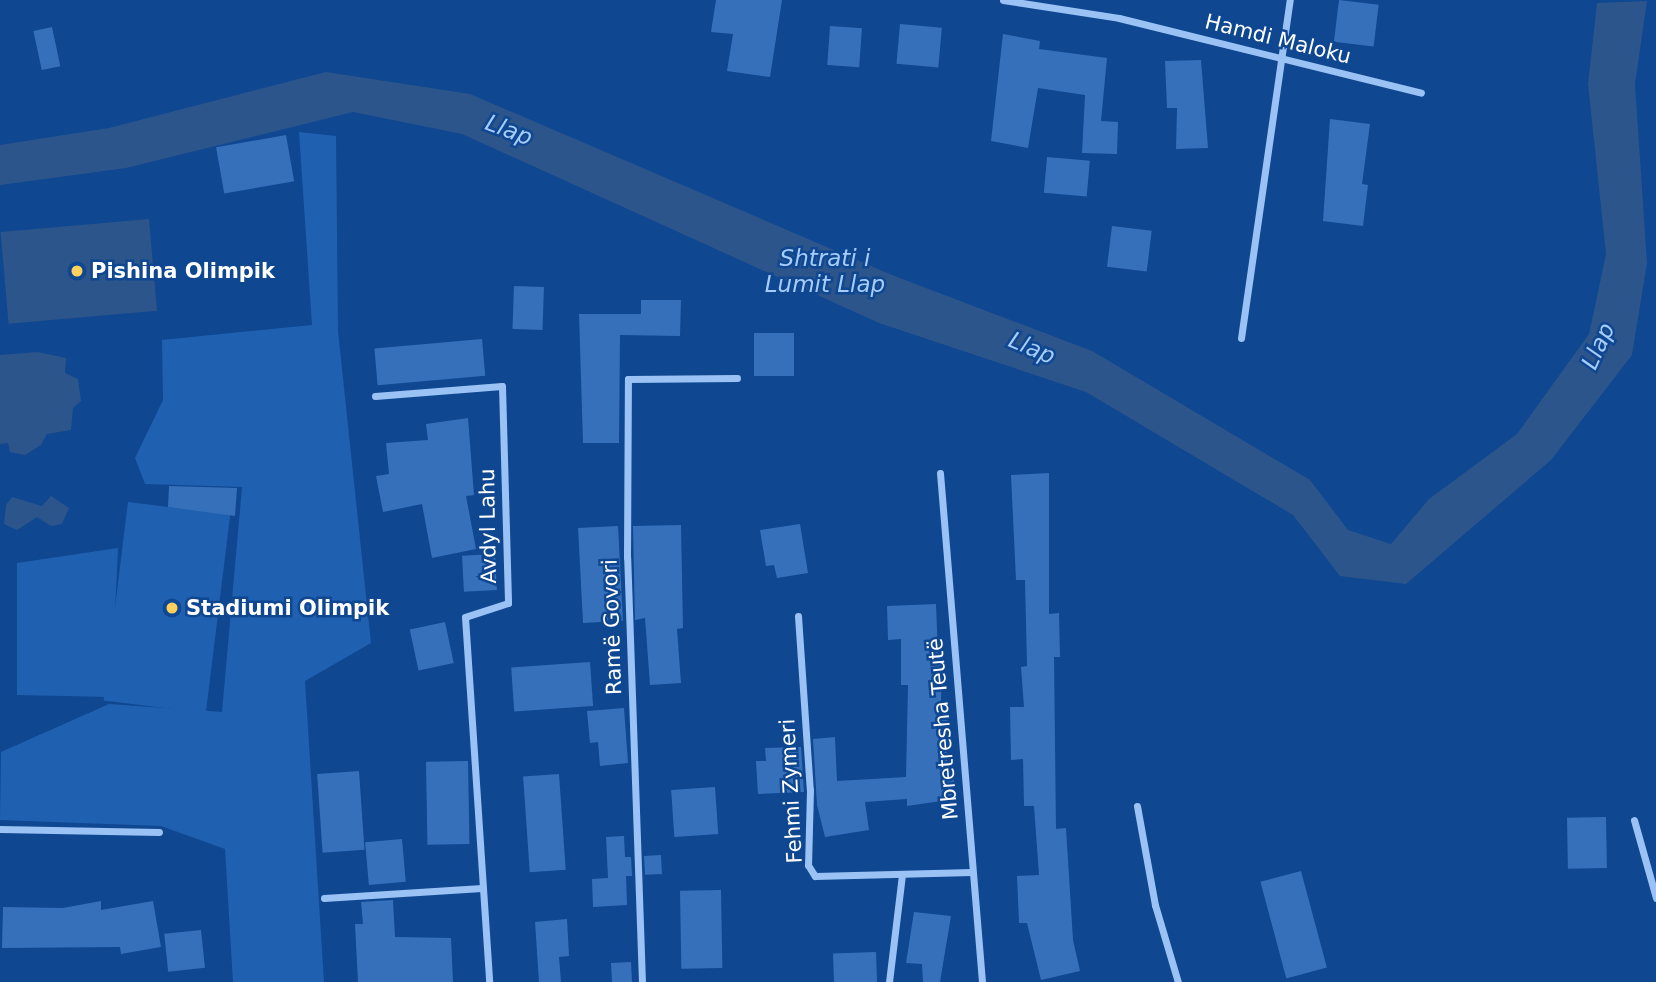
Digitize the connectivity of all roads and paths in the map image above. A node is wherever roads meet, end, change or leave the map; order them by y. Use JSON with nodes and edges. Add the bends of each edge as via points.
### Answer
{"nodes":[{"id":1,"x":1003,"y":0,"type":"edge"},
{"id":2,"x":1290,"y":0,"type":"edge"},
{"id":3,"x":1282,"y":58,"type":"junction"},
{"id":4,"x":1422,"y":93,"type":"dead end"},
{"id":5,"x":1241,"y":338,"type":"dead end"},
{"id":6,"x":737,"y":378,"type":"dead end"},
{"id":7,"x":375,"y":396,"type":"dead end"},
{"id":8,"x":940,"y":473,"type":"dead end"},
{"id":9,"x":798,"y":616,"type":"dead end"},
{"id":10,"x":1137,"y":806,"type":"dead end"},
{"id":11,"x":1634,"y":820,"type":"dead end"},
{"id":12,"x":0,"y":829,"type":"edge"},
{"id":13,"x":159,"y":832,"type":"dead end"},
{"id":14,"x":972,"y":872,"type":"junction"},
{"id":15,"x":902,"y":875,"type":"junction"},
{"id":16,"x":482,"y":888,"type":"junction"},
{"id":17,"x":324,"y":898,"type":"dead end"},
{"id":18,"x":1656,"y":898,"type":"edge"},
{"id":19,"x":489,"y":982,"type":"edge"},
{"id":20,"x":642,"y":982,"type":"edge"},
{"id":21,"x":889,"y":982,"type":"edge"},
{"id":22,"x":982,"y":982,"type":"edge"},
{"id":23,"x":1178,"y":982,"type":"edge"}],
"edges":[{"from":1,"to":3,"type":"street","name":"Hamdi Maloku","via":[[1119,18]]},
{"from":2,"to":3,"type":"street"},
{"from":3,"to":4,"type":"street","name":"Hamdi Maloku"},
{"from":3,"to":5,"type":"street"},
{"from":6,"to":20,"type":"street","name":"Ramë Govori","via":[[628,379],[627,557]]},
{"from":7,"to":16,"type":"street","name":"Avdyl Lahu","via":[[502,386],[508,603],[465,617]]},
{"from":8,"to":14,"type":"street","name":"Mbretresha Teutë"},
{"from":9,"to":15,"type":"street","name":"Fehmi Zymeri","via":[[810,790],[808,865],[815,876]]},
{"from":10,"to":23,"type":"street","via":[[1155,905]]},
{"from":11,"to":18,"type":"street"},
{"from":12,"to":13,"type":"street"},
{"from":14,"to":15,"type":"street","name":"Fehmi Zymeri"},
{"from":14,"to":22,"type":"street","name":"Mbretresha Teutë"},
{"from":15,"to":21,"type":"street"},
{"from":16,"to":17,"type":"street"},
{"from":16,"to":19,"type":"street","name":"Avdyl Lahu"}]}
